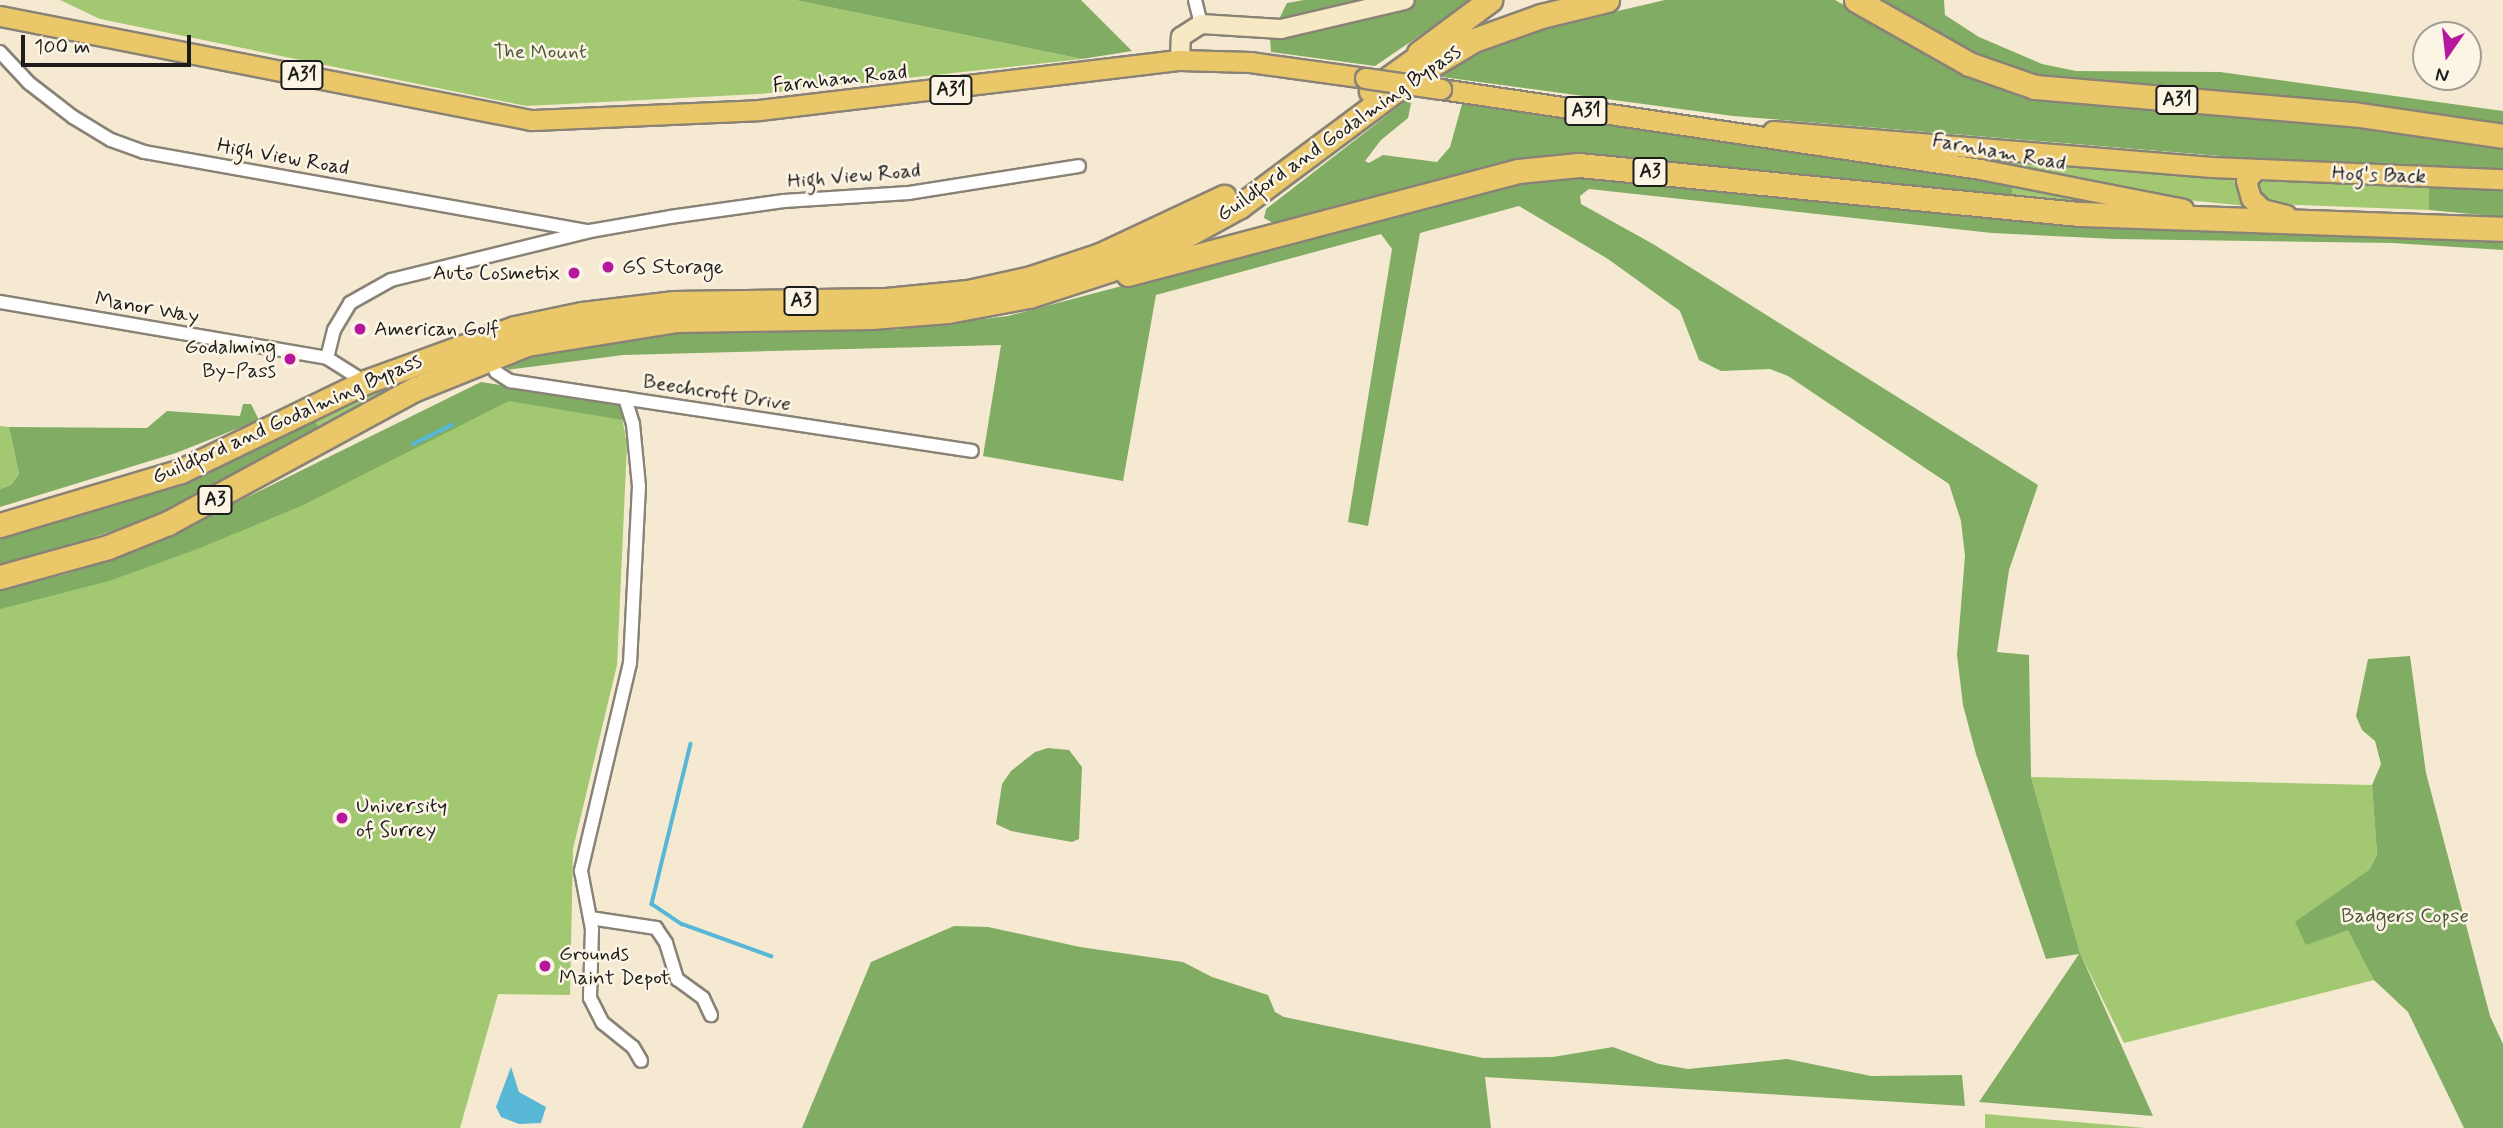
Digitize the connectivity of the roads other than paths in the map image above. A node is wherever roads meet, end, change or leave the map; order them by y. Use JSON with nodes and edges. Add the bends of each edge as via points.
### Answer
{"nodes":[{"id":1,"x":1195,"y":0,"type":"edge"},
{"id":2,"x":1405,"y":0,"type":"edge"},
{"id":3,"x":1490,"y":0,"type":"edge"},
{"id":4,"x":1547,"y":0,"type":"edge"},
{"id":5,"x":1607,"y":0,"type":"edge"},
{"id":6,"x":1856,"y":0,"type":"edge"},
{"id":7,"x":0,"y":16,"type":"edge"},
{"id":8,"x":1201,"y":24,"type":"junction"},
{"id":9,"x":0,"y":52,"type":"edge"},
{"id":10,"x":1180,"y":60,"type":"junction"},
{"id":11,"x":1408,"y":61,"type":"junction"},
{"id":12,"x":1730,"y":132,"type":"junction"},
{"id":13,"x":2503,"y":136,"type":"edge"},
{"id":14,"x":1079,"y":166,"type":"dead end"},
{"id":15,"x":2255,"y":170,"type":"junction"},
{"id":16,"x":2503,"y":179,"type":"edge"},
{"id":17,"x":2260,"y":218,"type":"junction"},
{"id":18,"x":2304,"y":219,"type":"junction"},
{"id":19,"x":540,"y":223,"type":"junction"},
{"id":20,"x":2503,"y":229,"type":"edge"},
{"id":21,"x":590,"y":232,"type":"junction"},
{"id":22,"x":540,"y":244,"type":"junction"},
{"id":23,"x":1052,"y":288,"type":"junction"},
{"id":24,"x":0,"y":302,"type":"edge"},
{"id":25,"x":484,"y":347,"type":"junction"},
{"id":26,"x":327,"y":358,"type":"junction"},
{"id":27,"x":365,"y":382,"type":"junction"},
{"id":28,"x":625,"y":398,"type":"junction"},
{"id":29,"x":972,"y":451,"type":"dead end"},
{"id":30,"x":0,"y":525,"type":"edge"},
{"id":31,"x":0,"y":577,"type":"edge"},
{"id":32,"x":590,"y":918,"type":"junction"},
{"id":33,"x":711,"y":1015,"type":"dead end"},
{"id":34,"x":642,"y":1060,"type":"dead end"}],
"edges":[{"from":1,"to":8,"type":"street"},
{"from":2,"to":8,"type":"street","via":[[1281,29]]},
{"from":3,"to":11,"type":"highway"},
{"from":4,"to":11,"type":"highway","name":"Guildford and Godalming Bypass","number":"A3","via":[[1480,22]]},
{"from":5,"to":23,"type":"highway","name":"Guildford and Godalming Bypass","number":"A3","via":[[1541,16],[1474,40],[1420,72],[1226,215],[1129,262]]},
{"from":6,"to":13,"type":"highway","number":"A31","via":[[1976,67],[2057,91],[2295,108]]},
{"from":7,"to":10,"type":"main road","name":"Farnham Road","number":"A31","via":[[531,120],[759,110]]},
{"from":8,"to":10,"type":"street","via":[[1181,37]]},
{"from":9,"to":19,"type":"street","name":"High View Road","via":[[29,83],[73,117],[111,140],[144,152]]},
{"from":10,"to":12,"type":"main road","name":"Farnham Road","number":"A31","bridge":true,"via":[[1250,62]]},
{"from":11,"to":25,"type":"highway","name":"Guildford and Godalming Bypass","number":"A3","via":[[1233,192],[1147,237],[1031,278],[968,292],[886,300],[645,306],[550,320]]},
{"from":12,"to":15,"type":"main road","name":"Farnham Road","number":"A31","via":[[1790,131]]},
{"from":12,"to":17,"type":"main road","name":"Farnham Road","number":"A31","via":[[1980,169],[2160,206]]},
{"from":14,"to":21,"type":"street","name":"High View Road","via":[[909,193],[728,208]]},
{"from":15,"to":16,"type":"main road","name":"Hog's Back","number":"A31"},
{"from":15,"to":18,"type":"main road","number":"A31","via":[[2246,184],[2256,205]]},
{"from":17,"to":18,"type":"highway","number":"A31"},
{"from":17,"to":23,"type":"highway","number":"A3","via":[[2079,214],[1568,166],[1518,172],[1182,261]]},
{"from":18,"to":20,"type":"highway","number":"A31"},
{"from":19,"to":21,"type":"street","name":"High View Road"},
{"from":19,"to":22,"type":"street"},
{"from":21,"to":22,"type":"street","name":"High View Road"},
{"from":22,"to":26,"type":"street","name":"High View Road","via":[[374,286],[341,315]]},
{"from":23,"to":25,"type":"highway","name":"Guildford and Godalming Bypass","number":"A3","via":[[1006,301],[910,315],[718,318],[621,326]]},
{"from":24,"to":26,"type":"street","name":"Manor Way"},
{"from":25,"to":27,"type":"highway","name":"Guildford and Godalming Bypass","number":"A3"},
{"from":25,"to":28,"type":"street","name":"Beechcroft Drive","via":[[496,372],[510,381]]},
{"from":25,"to":31,"type":"highway","name":"Guildford and Godalming Bypass","number":"A3","via":[[168,523],[108,547]]},
{"from":26,"to":27,"type":"street","name":"Manor Way"},
{"from":27,"to":30,"type":"highway","name":"Guildford and Godalming Bypass","number":"A3","via":[[181,471]]},
{"from":28,"to":29,"type":"street","name":"Beechcroft Drive"},
{"from":28,"to":32,"type":"street","via":[[633,424],[639,486],[631,651],[623,702],[581,864]]},
{"from":32,"to":33,"type":"street","via":[[656,928],[666,943],[677,979],[703,998]]},
{"from":32,"to":34,"type":"street","via":[[590,998],[604,1023],[634,1047]]}]}
